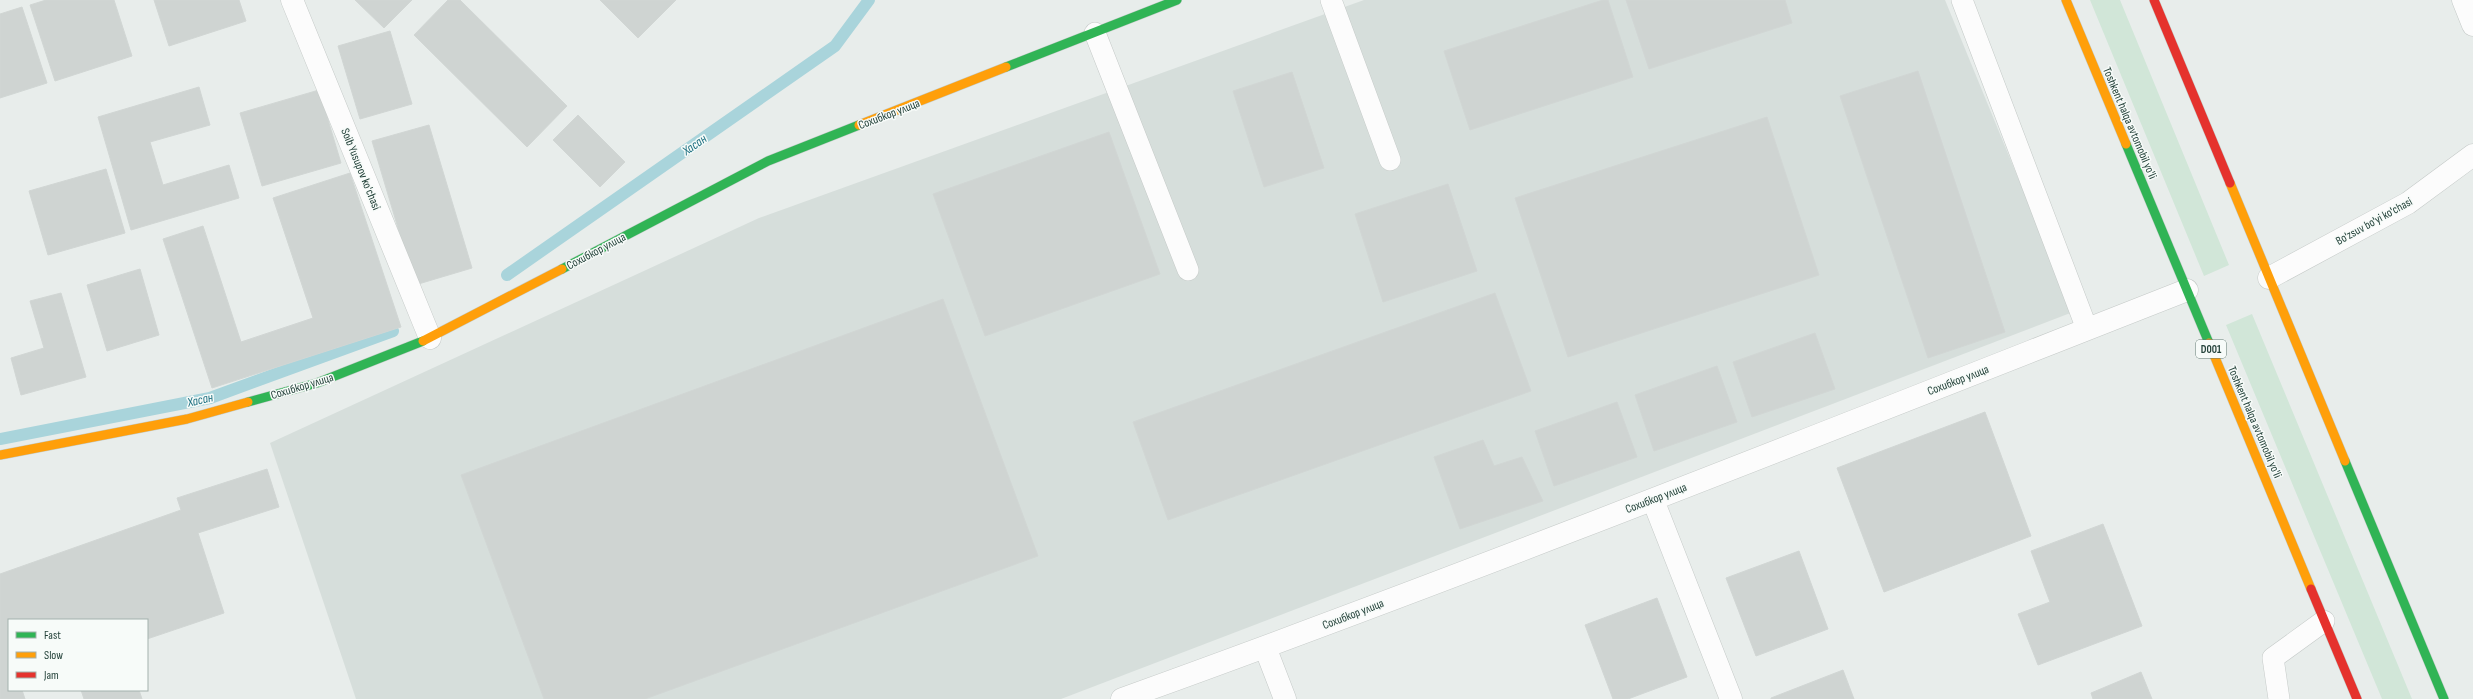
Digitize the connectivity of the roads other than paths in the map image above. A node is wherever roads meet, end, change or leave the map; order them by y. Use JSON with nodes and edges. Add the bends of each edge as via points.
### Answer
{"nodes":[{"id":1,"x":292,"y":0,"type":"edge"},
{"id":2,"x":1178,"y":0,"type":"edge"},
{"id":3,"x":1331,"y":0,"type":"edge"},
{"id":4,"x":1962,"y":0,"type":"edge"},
{"id":5,"x":2066,"y":0,"type":"edge"},
{"id":6,"x":2154,"y":0,"type":"edge"},
{"id":7,"x":2463,"y":0,"type":"edge"},
{"id":8,"x":2473,"y":25,"type":"edge"},
{"id":9,"x":1095,"y":33,"type":"junction"},
{"id":10,"x":2473,"y":155,"type":"edge"},
{"id":11,"x":1390,"y":160,"type":"dead end"},
{"id":12,"x":1188,"y":270,"type":"dead end"},
{"id":13,"x":2269,"y":278,"type":"junction"},
{"id":14,"x":2187,"y":290,"type":"junction"},
{"id":15,"x":2087,"y":329,"type":"junction"},
{"id":16,"x":430,"y":338,"type":"junction"},
{"id":17,"x":0,"y":455,"type":"edge"},
{"id":18,"x":1652,"y":500,"type":"junction"},
{"id":19,"x":2324,"y":621,"type":"junction"},
{"id":20,"x":1265,"y":647,"type":"junction"},
{"id":21,"x":1122,"y":699,"type":"edge"},
{"id":22,"x":1285,"y":699,"type":"edge"},
{"id":23,"x":1731,"y":699,"type":"edge"},
{"id":24,"x":2279,"y":699,"type":"edge"},
{"id":25,"x":2356,"y":699,"type":"edge"},
{"id":26,"x":2444,"y":699,"type":"edge"}],
"edges":[{"from":1,"to":16,"type":"street","name":"Soib Yusupov ko'chasi"},
{"from":2,"to":9,"type":"main road","name":"Сохибкор улица"},
{"from":3,"to":11,"type":"lane"},
{"from":4,"to":15,"type":"lane"},
{"from":5,"to":14,"type":"main road","name":"Toshkent halqa avtomobil yo'li","number":"D001"},
{"from":6,"to":13,"type":"main road"},
{"from":7,"to":8,"type":"street"},
{"from":9,"to":12,"type":"lane"},
{"from":9,"to":16,"type":"main road","name":"Сохибкор улица","via":[[768,161]]},
{"from":10,"to":13,"type":"street","name":"Bo'zsuv bo'yi ko'chasi","via":[[2408,203]]},
{"from":13,"to":26,"type":"main road"},
{"from":14,"to":15,"type":"street","name":"Сохибкор улица"},
{"from":14,"to":19,"type":"main road","name":"Toshkent halqa avtomobil yo'li","number":"D001"},
{"from":15,"to":18,"type":"street","name":"Сохибкор улица"},
{"from":16,"to":17,"type":"main road","name":"Сохибкор улица","via":[[318,383],[187,419]]},
{"from":18,"to":20,"type":"street","name":"Сохибкор улица"},
{"from":18,"to":23,"type":"street"},
{"from":19,"to":24,"type":"lane","via":[[2273,658]]},
{"from":19,"to":25,"type":"main road","name":"Toshkent halqa avtomobil yo'li","number":"D001"},
{"from":20,"to":21,"type":"street","name":"Сохибкор улица"},
{"from":20,"to":22,"type":"street"}]}
